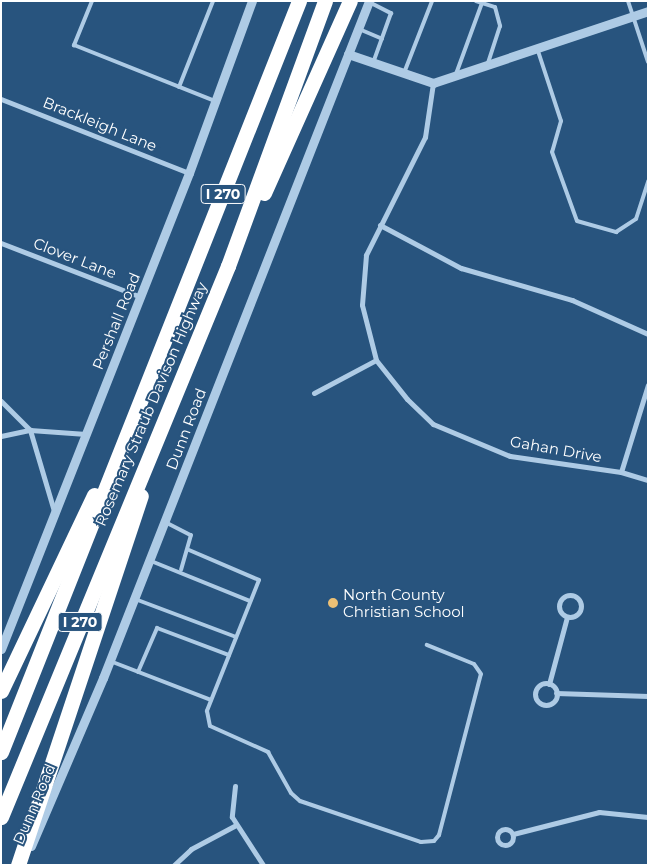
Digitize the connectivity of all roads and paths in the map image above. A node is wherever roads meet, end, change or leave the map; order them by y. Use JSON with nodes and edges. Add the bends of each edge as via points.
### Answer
{"nodes":[{"id":1,"x":92,"y":1,"type":"edge"},
{"id":2,"x":213,"y":1,"type":"edge"},
{"id":3,"x":252,"y":1,"type":"edge"},
{"id":4,"x":300,"y":1,"type":"edge"},
{"id":5,"x":325,"y":1,"type":"edge"},
{"id":6,"x":350,"y":1,"type":"edge"},
{"id":7,"x":432,"y":1,"type":"edge"},
{"id":8,"x":476,"y":1,"type":"edge"},
{"id":9,"x":628,"y":1,"type":"edge"},
{"id":10,"x":369,"y":2,"type":"edge"},
{"id":11,"x":482,"y":3,"type":"junction"},
{"id":12,"x":648,"y":11,"type":"edge"},
{"id":13,"x":634,"y":15,"type":"junction"},
{"id":14,"x":358,"y":29,"type":"junction"},
{"id":15,"x":382,"y":39,"type":"junction"},
{"id":16,"x":537,"y":48,"type":"junction"},
{"id":17,"x":348,"y":54,"type":"junction"},
{"id":18,"x":648,"y":62,"type":"edge"},
{"id":19,"x":373,"y":63,"type":"junction"},
{"id":20,"x":488,"y":65,"type":"junction"},
{"id":21,"x":404,"y":73,"type":"junction"},
{"id":22,"x":456,"y":76,"type":"junction"},
{"id":23,"x":433,"y":83,"type":"junction"},
{"id":24,"x":179,"y":87,"type":"junction"},
{"id":25,"x":1,"y":99,"type":"edge"},
{"id":26,"x":216,"y":101,"type":"junction"},
{"id":27,"x":189,"y":173,"type":"junction"},
{"id":28,"x":648,"y":181,"type":"edge"},
{"id":29,"x":380,"y":225,"type":"junction"},
{"id":30,"x":1,"y":243,"type":"edge"},
{"id":31,"x":228,"y":266,"type":"junction"},
{"id":32,"x":141,"y":297,"type":"junction"},
{"id":33,"x":648,"y":334,"type":"edge"},
{"id":34,"x":376,"y":360,"type":"junction"},
{"id":35,"x":648,"y":385,"type":"edge"},
{"id":36,"x":145,"y":388,"type":"junction"},
{"id":37,"x":314,"y":393,"type":"dead end"},
{"id":38,"x":1,"y":401,"type":"edge"},
{"id":39,"x":159,"y":426,"type":"junction"},
{"id":40,"x":30,"y":430,"type":"junction"},
{"id":41,"x":86,"y":434,"type":"junction"},
{"id":42,"x":1,"y":436,"type":"edge"},
{"id":43,"x":621,"y":472,"type":"junction"},
{"id":44,"x":648,"y":480,"type":"edge"},
{"id":45,"x":55,"y":514,"type":"junction"},
{"id":46,"x":165,"y":522,"type":"junction"},
{"id":47,"x":189,"y":550,"type":"junction"},
{"id":48,"x":150,"y":560,"type":"junction"},
{"id":49,"x":181,"y":570,"type":"junction"},
{"id":50,"x":134,"y":598,"type":"junction"},
{"id":51,"x":250,"y":601,"type":"junction"},
{"id":52,"x":567,"y":617,"type":"junction"},
{"id":53,"x":236,"y":637,"type":"junction"},
{"id":54,"x":427,"y":645,"type":"dead end"},
{"id":55,"x":1,"y":649,"type":"edge"},
{"id":56,"x":229,"y":655,"type":"junction"},
{"id":57,"x":110,"y":661,"type":"junction"},
{"id":58,"x":138,"y":672,"type":"junction"},
{"id":59,"x":549,"y":684,"type":"junction"},
{"id":60,"x":1,"y":691,"type":"edge"},
{"id":61,"x":556,"y":693,"type":"junction"},
{"id":62,"x":648,"y":696,"type":"edge"},
{"id":63,"x":211,"y":700,"type":"junction"},
{"id":64,"x":1,"y":752,"type":"edge"},
{"id":65,"x":235,"y":786,"type":"dead end"},
{"id":66,"x":1,"y":817,"type":"edge"},
{"id":67,"x":648,"y":817,"type":"edge"},
{"id":68,"x":236,"y":825,"type":"junction"},
{"id":69,"x":513,"y":834,"type":"dead end"},
{"id":70,"x":18,"y":865,"type":"edge"},
{"id":71,"x":23,"y":865,"type":"edge"},
{"id":72,"x":174,"y":865,"type":"edge"},
{"id":73,"x":264,"y":865,"type":"edge"}],
"edges":[{"from":1,"to":24,"type":"lane","via":[[74,44]]},
{"from":2,"to":24,"type":"lane"},
{"from":3,"to":26,"type":"street","name":"Pershall Road"},
{"from":4,"to":36,"type":"highway","name":"Rosemary Straub Davison Highway","number":"I 270"},
{"from":5,"to":31,"type":"highway","name":"Rosemary Straub Davison Highway","number":"I 270"},
{"from":6,"to":31,"type":"highway"},
{"from":7,"to":21,"type":"lane"},
{"from":8,"to":11,"type":"lane"},
{"from":9,"to":13,"type":"lane"},
{"from":10,"to":14,"type":"street","name":"Dunn Road"},
{"from":10,"to":15,"type":"lane","via":[[391,14]]},
{"from":11,"to":20,"type":"lane","via":[[495,7],[500,26]]},
{"from":11,"to":22,"type":"lane"},
{"from":12,"to":13,"type":"street"},
{"from":13,"to":16,"type":"street"},
{"from":13,"to":18,"type":"lane"},
{"from":14,"to":15,"type":"lane"},
{"from":14,"to":17,"type":"street","name":"Dunn Road"},
{"from":15,"to":19,"type":"lane"},
{"from":16,"to":20,"type":"street"},
{"from":16,"to":28,"type":"lane","via":[[561,121],[552,152],[577,222],[616,232],[636,219]]},
{"from":17,"to":19,"type":"street"},
{"from":17,"to":46,"type":"street","name":"Dunn Road"},
{"from":19,"to":21,"type":"street"},
{"from":20,"to":22,"type":"street"},
{"from":21,"to":23,"type":"street"},
{"from":22,"to":23,"type":"street"},
{"from":23,"to":29,"type":"street","name":"Gahan Drive","via":[[425,137]]},
{"from":24,"to":26,"type":"lane"},
{"from":25,"to":27,"type":"street","name":"Brackleigh Lane"},
{"from":26,"to":27,"type":"street","name":"Pershall Road"},
{"from":27,"to":32,"type":"street","name":"Pershall Road"},
{"from":29,"to":33,"type":"street","via":[[462,268],[572,300]]},
{"from":29,"to":34,"type":"street","name":"Gahan Drive","via":[[362,276],[368,338]]},
{"from":30,"to":32,"type":"street","name":"Clover Lane"},
{"from":31,"to":39,"type":"highway","name":"Rosemary Straub Davison Highway","number":"I 270"},
{"from":32,"to":41,"type":"street","name":"Pershall Road"},
{"from":34,"to":37,"type":"street"},
{"from":34,"to":43,"type":"street","name":"Gahan Drive","via":[[407,399],[434,424],[510,456]]},
{"from":35,"to":43,"type":"street"},
{"from":36,"to":60,"type":"highway"},
{"from":36,"to":64,"type":"highway","name":"Rosemary Straub Davison Highway","number":"I 270"},
{"from":38,"to":40,"type":"street"},
{"from":39,"to":66,"type":"highway","name":"Rosemary Straub Davison Highway","number":"I 270"},
{"from":39,"to":70,"type":"highway","via":[[156,449]]},
{"from":40,"to":41,"type":"street"},
{"from":40,"to":42,"type":"street"},
{"from":40,"to":45,"type":"street"},
{"from":41,"to":45,"type":"street","name":"Pershall Road"},
{"from":43,"to":44,"type":"street","name":"Gahan Drive"},
{"from":45,"to":55,"type":"street","name":"Pershall Road"},
{"from":46,"to":47,"type":"lane","via":[[191,535]]},
{"from":46,"to":48,"type":"street","name":"Dunn Road"},
{"from":47,"to":49,"type":"lane"},
{"from":47,"to":51,"type":"lane","via":[[258,580]]},
{"from":48,"to":49,"type":"lane"},
{"from":48,"to":50,"type":"street","name":"Dunn Road"},
{"from":49,"to":51,"type":"lane"},
{"from":50,"to":53,"type":"lane"},
{"from":50,"to":57,"type":"street","name":"Dunn Road"},
{"from":51,"to":53,"type":"lane"},
{"from":52,"to":52,"type":"street","via":[[580,609],[573,596],[559,603]]},
{"from":52,"to":59,"type":"street"},
{"from":53,"to":56,"type":"lane"},
{"from":54,"to":63,"type":"lane","via":[[474,664],[481,674],[434,841],[421,842],[300,801],[291,794],[268,752],[214,730],[207,711]]},
{"from":56,"to":58,"type":"lane","via":[[156,628]]},
{"from":56,"to":63,"type":"lane"},
{"from":57,"to":58,"type":"lane"},
{"from":57,"to":71,"type":"street","name":"Dunn Road"},
{"from":58,"to":63,"type":"lane"},
{"from":59,"to":61,"type":"street"},
{"from":59,"to":61,"type":"street","via":[[536,691],[539,702],[551,703]]},
{"from":61,"to":62,"type":"street"},
{"from":65,"to":68,"type":"street","via":[[232,817]]},
{"from":67,"to":69,"type":"street","via":[[599,812]]},
{"from":68,"to":72,"type":"street","via":[[191,849]]},
{"from":68,"to":73,"type":"street"}]}
